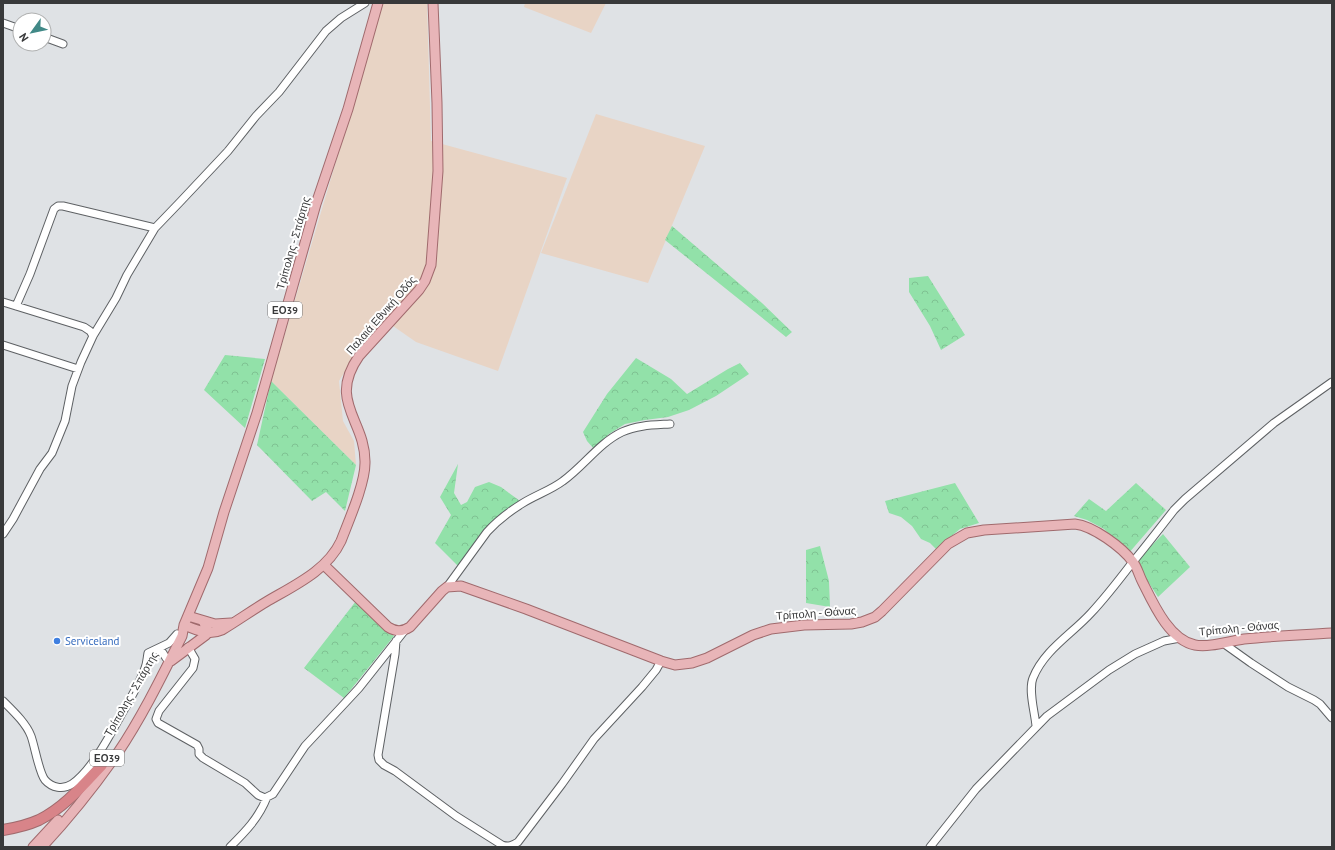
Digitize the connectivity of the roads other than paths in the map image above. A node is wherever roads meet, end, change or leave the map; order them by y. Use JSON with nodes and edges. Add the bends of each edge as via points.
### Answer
{"nodes":[{"id":1,"x":365,"y":3,"type":"edge"},
{"id":2,"x":378,"y":3,"type":"edge"},
{"id":3,"x":433,"y":3,"type":"edge"},
{"id":4,"x":52,"y":40,"type":"edge"},
{"id":5,"x":63,"y":44,"type":"dead end"},
{"id":6,"x":155,"y":228,"type":"junction"},
{"id":7,"x":3,"y":302,"type":"edge"},
{"id":8,"x":16,"y":306,"type":"junction"},
{"id":9,"x":93,"y":336,"type":"junction"},
{"id":10,"x":3,"y":345,"type":"edge"},
{"id":11,"x":78,"y":369,"type":"junction"},
{"id":12,"x":1332,"y":382,"type":"edge"},
{"id":13,"x":670,"y":424,"type":"dead end"},
{"id":14,"x":3,"y":534,"type":"edge"},
{"id":15,"x":1133,"y":562,"type":"junction"},
{"id":16,"x":324,"y":565,"type":"junction"},
{"id":17,"x":447,"y":587,"type":"junction"},
{"id":18,"x":188,"y":616,"type":"junction"},
{"id":19,"x":203,"y":621,"type":"junction"},
{"id":20,"x":233,"y":622,"type":"junction"},
{"id":21,"x":184,"y":625,"type":"junction"},
{"id":22,"x":405,"y":630,"type":"junction"},
{"id":23,"x":207,"y":632,"type":"junction"},
{"id":24,"x":1332,"y":633,"type":"edge"},
{"id":25,"x":177,"y":634,"type":"junction"},
{"id":26,"x":1180,"y":638,"type":"junction"},
{"id":27,"x":396,"y":641,"type":"junction"},
{"id":28,"x":1223,"y":643,"type":"junction"},
{"id":29,"x":188,"y":647,"type":"junction"},
{"id":30,"x":157,"y":649,"type":"junction"},
{"id":31,"x":167,"y":661,"type":"junction"},
{"id":32,"x":661,"y":661,"type":"junction"},
{"id":33,"x":3,"y":701,"type":"edge"},
{"id":34,"x":1332,"y":718,"type":"edge"},
{"id":35,"x":1036,"y":726,"type":"junction"},
{"id":36,"x":102,"y":764,"type":"junction"},
{"id":37,"x":267,"y":797,"type":"junction"},
{"id":38,"x":3,"y":830,"type":"edge"},
{"id":39,"x":33,"y":847,"type":"edge"},
{"id":40,"x":42,"y":847,"type":"edge"},
{"id":41,"x":230,"y":847,"type":"edge"},
{"id":42,"x":930,"y":847,"type":"edge"}],
"edges":[{"from":1,"to":6,"type":"street","via":[[326,31],[279,92],[228,151]]},
{"from":2,"to":18,"type":"main road","name":"Τρίπολης - Σπάρτης","number":"ΕΟ39","via":[[348,109],[316,204],[257,413],[208,568]]},
{"from":3,"to":16,"type":"main road","name":"Παλαιά Εθνική Οδός","via":[[438,103],[438,171],[431,265],[425,281],[414,297],[359,356],[352,367],[347,385],[348,404],[365,450],[365,465],[360,489],[341,541]]},
{"from":4,"to":5,"type":"street"},
{"from":6,"to":8,"type":"street","via":[[58,206],[54,209]]},
{"from":6,"to":9,"type":"street"},
{"from":7,"to":8,"type":"street"},
{"from":8,"to":9,"type":"street","via":[[84,327],[90,330]]},
{"from":9,"to":11,"type":"street"},
{"from":10,"to":11,"type":"street"},
{"from":11,"to":14,"type":"street","via":[[65,421],[52,453]]},
{"from":12,"to":15,"type":"street","via":[[1274,423],[1185,499]]},
{"from":13,"to":17,"type":"street","via":[[634,428],[609,440],[554,488],[523,503],[495,524]]},
{"from":15,"to":26,"type":"main road","name":"Τρίπολη - Θάνας","via":[[1156,608]]},
{"from":15,"to":32,"type":"main road","name":"Τρίπολη - Θάνας","via":[[1110,540],[1081,524],[975,531],[948,544],[882,611],[869,620],[851,624],[772,629],[753,635],[698,661],[675,665]]},
{"from":15,"to":35,"type":"street","via":[[1081,624],[1063,638],[1040,664],[1032,679],[1031,688]]},
{"from":16,"to":20,"type":"main road","name":"Παλαιά Εθνική Οδός"},
{"from":16,"to":22,"type":"main road","via":[[388,627],[397,631]]},
{"from":17,"to":22,"type":"main road"},
{"from":17,"to":32,"type":"main road","name":"Τρίπολη - Θάνας","via":[[461,586],[474,590]]},
{"from":18,"to":19,"type":"main road"},
{"from":18,"to":21,"type":"main road","name":"Τρίπολης - Σπάρτης","number":"ΕΟ39"},
{"from":19,"to":20,"type":"main road","via":[[220,625]]},
{"from":19,"to":23,"type":"main road"},
{"from":20,"to":23,"type":"main road","name":"Παλαιά Εθνική Οδός","via":[[217,632]]},
{"from":21,"to":23,"type":"main road"},
{"from":21,"to":25,"type":"main road","name":"Τρίπολης - Σπάρτης","number":"ΕΟ39"},
{"from":21,"to":31,"type":"main road","name":"Τρίπολης - Σπάρτης","number":"ΕΟ39","via":[[182,636]]},
{"from":22,"to":27,"type":"street"},
{"from":23,"to":29,"type":"main road","via":[[203,638]]},
{"from":24,"to":28,"type":"main road","name":"Τρίπολη - Θάνας"},
{"from":25,"to":30,"type":"street","via":[[169,643]]},
{"from":25,"to":31,"type":"main road","name":"Τρίπολης - Σπάρτης","number":"ΕΟ39"},
{"from":26,"to":28,"type":"main road","name":"Τρίπολη - Θάνας","via":[[1203,646]]},
{"from":26,"to":35,"type":"street","via":[[1164,641],[1135,654],[1052,711]]},
{"from":27,"to":32,"type":"street","via":[[379,760],[456,816],[507,846],[518,842],[594,739],[642,687]]},
{"from":27,"to":37,"type":"street","via":[[359,688],[305,746],[272,794]]},
{"from":28,"to":34,"type":"street","via":[[1288,687],[1320,704]]},
{"from":29,"to":31,"type":"main road"},
{"from":29,"to":37,"type":"street","via":[[195,660],[194,668],[159,711],[156,719],[158,723],[197,745],[203,758],[245,783],[258,795]]},
{"from":30,"to":31,"type":"street","via":[[163,653]]},
{"from":30,"to":33,"type":"street","via":[[148,653],[140,680],[93,761],[71,785],[56,788],[45,780],[41,774],[31,734]]},
{"from":31,"to":36,"type":"main road","name":"Τρίπολης - Σπάρτης","number":"ΕΟ39"},
{"from":31,"to":40,"type":"main road","name":"Τρίπολης - Σπάρτης","number":"ΕΟ39","via":[[146,706],[117,753]]},
{"from":35,"to":42,"type":"street","via":[[980,784]]},
{"from":36,"to":38,"type":"highway","via":[[70,798],[50,814],[26,825]]},
{"from":36,"to":39,"type":"main road","name":"Τρίπολης - Σπάρτης","number":"ΕΟ39","via":[[82,792]]},
{"from":37,"to":41,"type":"street","via":[[253,823]]}]}
